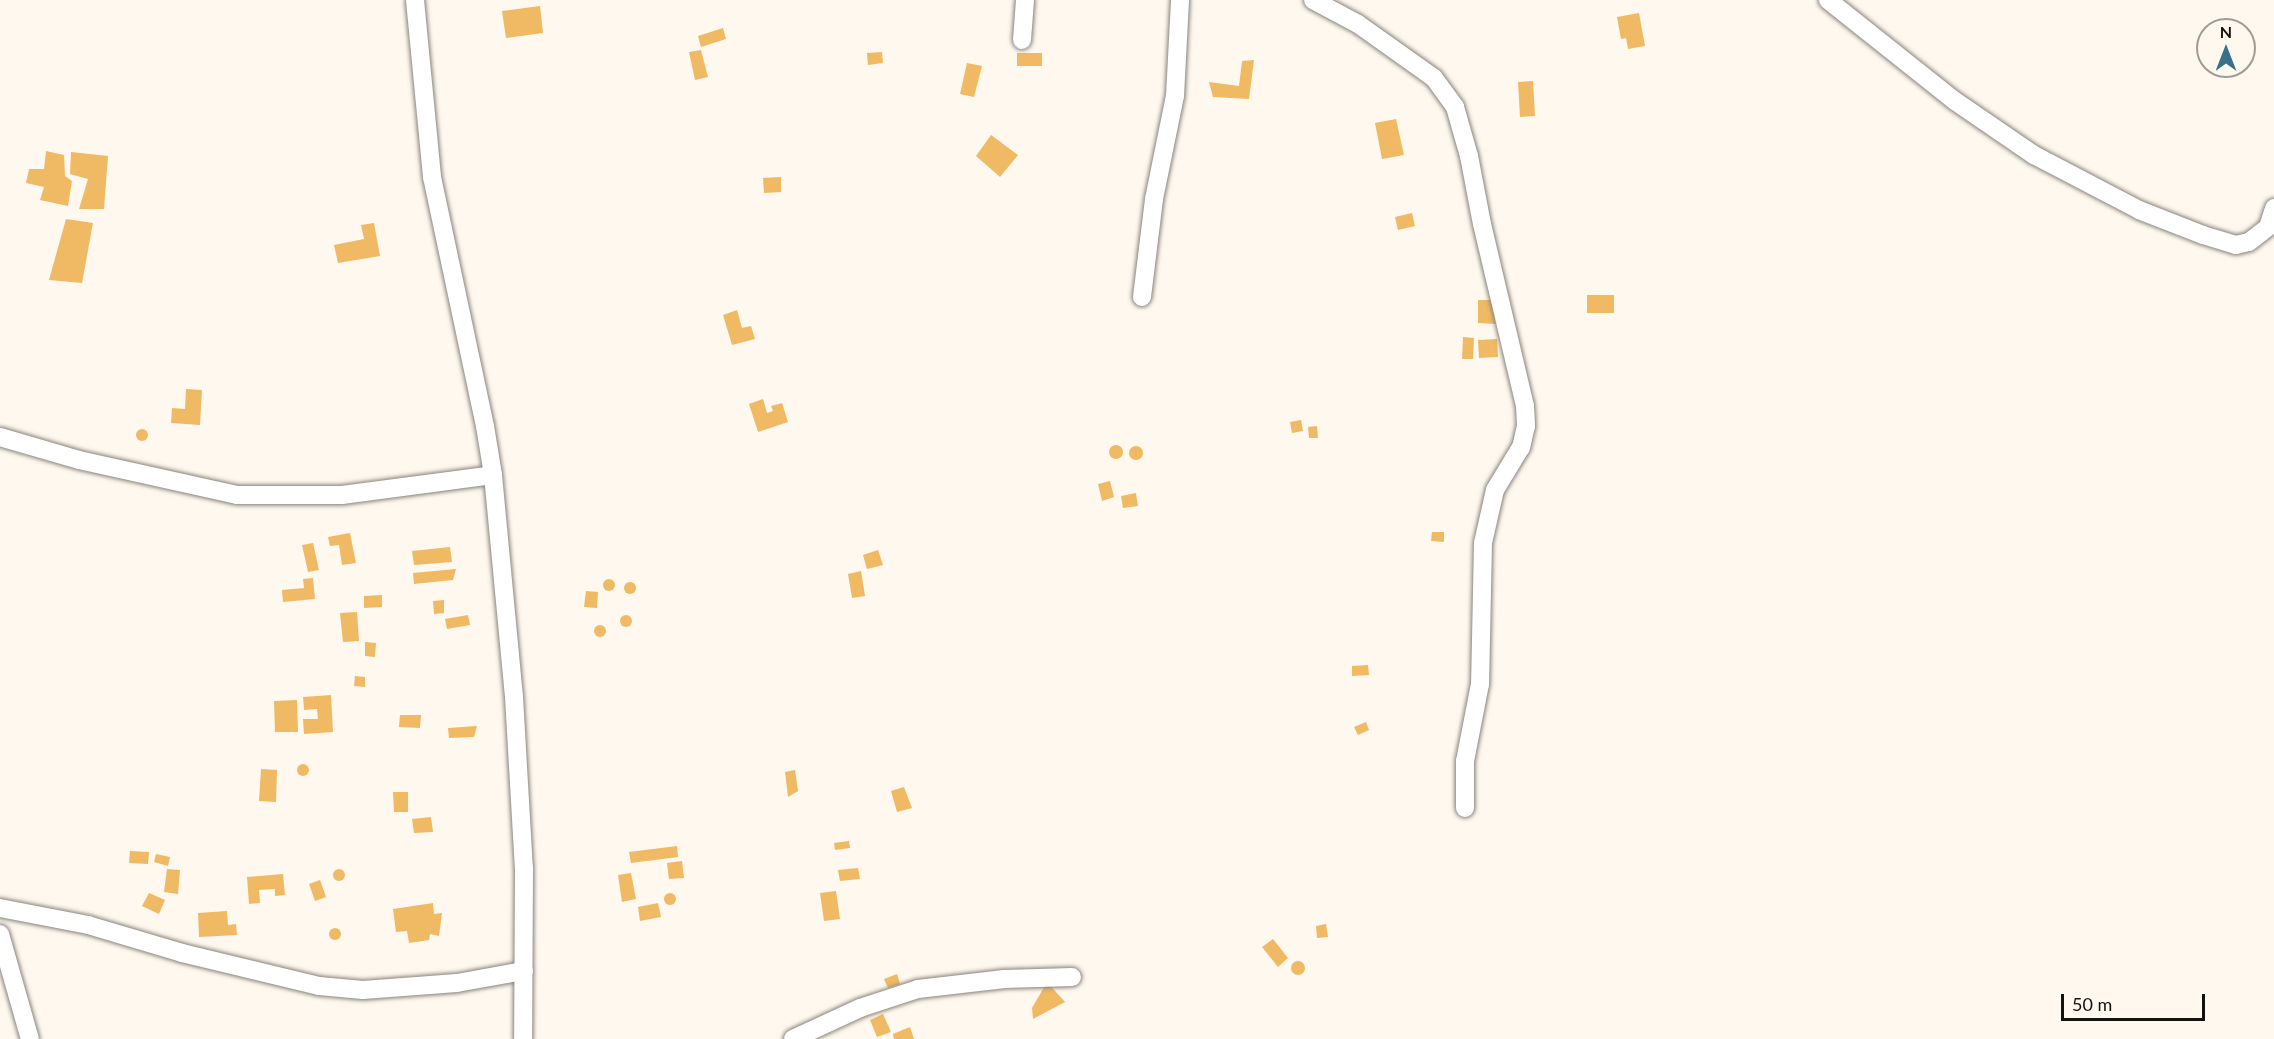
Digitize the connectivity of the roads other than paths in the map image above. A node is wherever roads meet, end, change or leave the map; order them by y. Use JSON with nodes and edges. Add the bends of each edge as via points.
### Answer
{"nodes":[{"id":1,"x":416,"y":0,"type":"edge"},
{"id":2,"x":1025,"y":0,"type":"edge"},
{"id":3,"x":1180,"y":0,"type":"edge"},
{"id":4,"x":1313,"y":0,"type":"edge"},
{"id":5,"x":1828,"y":0,"type":"edge"},
{"id":6,"x":1022,"y":40,"type":"dead end"},
{"id":7,"x":2274,"y":208,"type":"edge"},
{"id":8,"x":1142,"y":297,"type":"dead end"},
{"id":9,"x":0,"y":436,"type":"edge"},
{"id":10,"x":493,"y":475,"type":"junction"},
{"id":11,"x":1466,"y":808,"type":"dead end"},
{"id":12,"x":0,"y":908,"type":"edge"},
{"id":13,"x":0,"y":934,"type":"edge"},
{"id":14,"x":524,"y":970,"type":"junction"},
{"id":15,"x":1072,"y":977,"type":"dead end"},
{"id":16,"x":30,"y":1039,"type":"edge"},
{"id":17,"x":523,"y":1039,"type":"edge"},
{"id":18,"x":793,"y":1039,"type":"edge"}],
"edges":[{"from":1,"to":10,"type":"street","via":[[432,177]]},
{"from":2,"to":6,"type":"street"},
{"from":3,"to":8,"type":"street","via":[[1175,96],[1154,199]]},
{"from":4,"to":11,"type":"street","via":[[1358,24],[1434,78],[1455,106],[1525,406],[1521,447],[1495,490],[1483,543],[1480,684],[1464,761]]},
{"from":5,"to":7,"type":"street","via":[[1955,100],[2034,155],[2139,210],[2236,244],[2249,242],[2268,227]]},
{"from":9,"to":10,"type":"street","via":[[79,460],[237,495],[342,495]]},
{"from":10,"to":14,"type":"street","via":[[514,697],[524,868]]},
{"from":12,"to":14,"type":"street","via":[[88,925],[182,953],[319,986],[363,990],[457,983]]},
{"from":13,"to":16,"type":"street"},
{"from":14,"to":17,"type":"street"},
{"from":15,"to":18,"type":"street","via":[[1004,978],[918,989],[860,1008]]}]}
